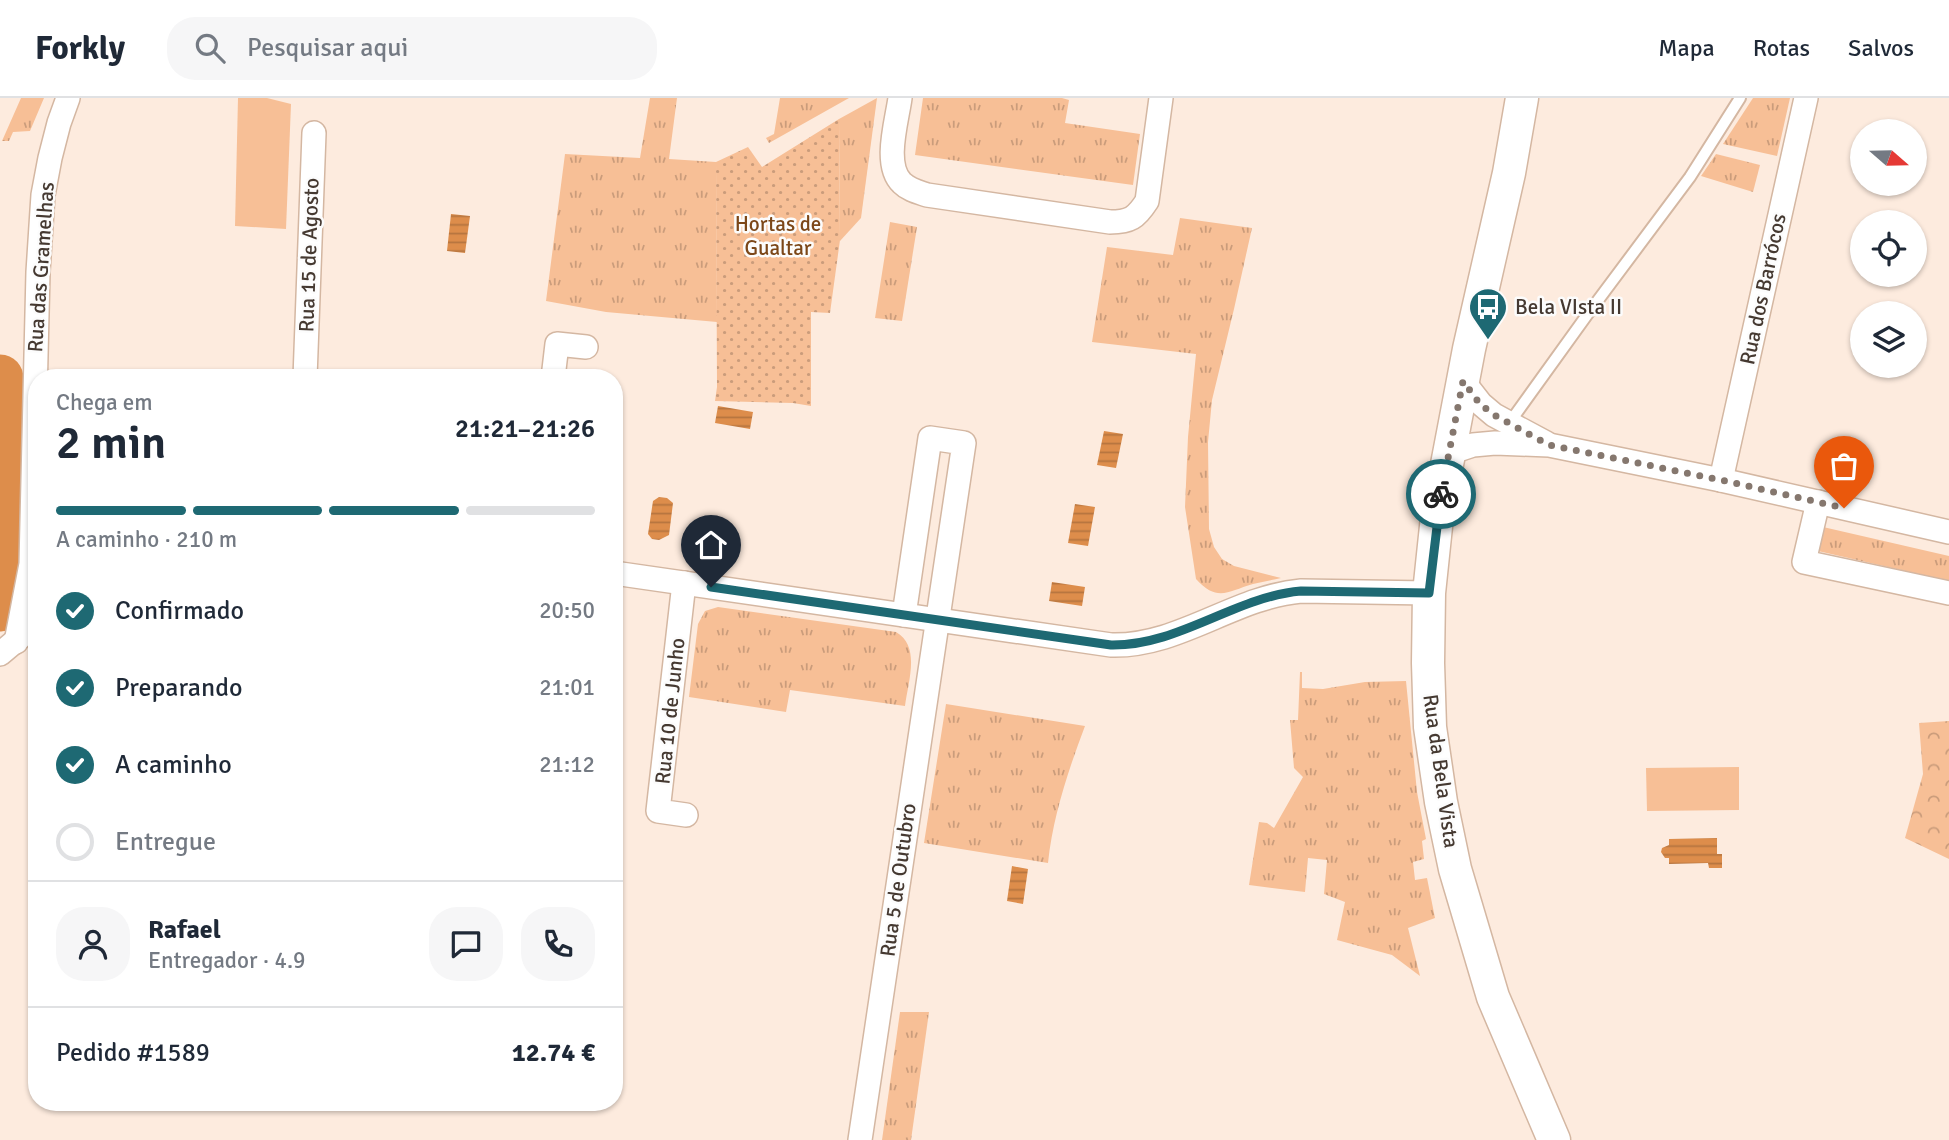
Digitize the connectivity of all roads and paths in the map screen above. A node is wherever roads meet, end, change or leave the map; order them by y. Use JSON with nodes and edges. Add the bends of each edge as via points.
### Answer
{"nodes":[{"id":1,"x":68,"y":98,"type":"edge"},
{"id":2,"x":900,"y":98,"type":"edge"},
{"id":3,"x":1161,"y":98,"type":"edge"},
{"id":4,"x":1522,"y":98,"type":"edge"},
{"id":5,"x":1740,"y":98,"type":"edge"},
{"id":6,"x":1806,"y":98,"type":"edge"},
{"id":7,"x":314,"y":133,"type":"dead end"},
{"id":8,"x":586,"y":347,"type":"dead end"},
{"id":9,"x":37,"y":369,"type":"edge"},
{"id":10,"x":305,"y":369,"type":"edge"},
{"id":11,"x":554,"y":369,"type":"edge"},
{"id":12,"x":1463,"y":381,"type":"junction"},
{"id":13,"x":1510,"y":422,"type":"junction"},
{"id":14,"x":1549,"y":445,"type":"junction"},
{"id":15,"x":1449,"y":453,"type":"junction"},
{"id":16,"x":1721,"y":480,"type":"junction"},
{"id":17,"x":1818,"y":502,"type":"junction"},
{"id":18,"x":1948,"y":526,"type":"edge"},
{"id":19,"x":623,"y":574,"type":"edge"},
{"id":20,"x":684,"y":583,"type":"junction"},
{"id":21,"x":28,"y":587,"type":"edge"},
{"id":22,"x":1429,"y":593,"type":"junction"},
{"id":23,"x":1949,"y":593,"type":"edge"},
{"id":24,"x":904,"y":615,"type":"junction"},
{"id":25,"x":937,"y":620,"type":"junction"},
{"id":26,"x":28,"y":631,"type":"edge"},
{"id":27,"x":8,"y":648,"type":"edge"},
{"id":28,"x":686,"y":815,"type":"dead end"},
{"id":29,"x":860,"y":1140,"type":"edge"},
{"id":30,"x":1554,"y":1140,"type":"edge"}],
"edges":[{"from":1,"to":9,"type":"street","name":"Rua das Gramelhas","via":[[43,195]]},
{"from":2,"to":3,"type":"street","via":[[894,173],[913,191],[1124,222],[1139,215],[1147,201]]},
{"from":4,"to":12,"type":"main road","name":"Rua da Bela Vista"},
{"from":5,"to":13,"type":"lane","via":[[1690,177]]},
{"from":6,"to":16,"type":"street","name":"Rua dos Barrócos"},
{"from":7,"to":10,"type":"street","name":"Rua 15 de Agosto"},
{"from":8,"to":11,"type":"street","via":[[557,344]]},
{"from":12,"to":13,"type":"street","via":[[1480,404]]},
{"from":12,"to":15,"type":"main road","name":"Rua da Bela Vista"},
{"from":13,"to":14,"type":"street"},
{"from":14,"to":15,"type":"street","via":[[1495,443]]},
{"from":14,"to":16,"type":"street"},
{"from":15,"to":22,"type":"main road","name":"Rua da Bela Vista"},
{"from":16,"to":17,"type":"street"},
{"from":17,"to":18,"type":"street"},
{"from":17,"to":23,"type":"street","via":[[1804,562]]},
{"from":19,"to":20,"type":"street"},
{"from":20,"to":24,"type":"street"},
{"from":20,"to":28,"type":"street","name":"Rua 10 de Junho","via":[[658,811]]},
{"from":21,"to":27,"type":"street","name":"Rua das Gramelhas"},
{"from":22,"to":25,"type":"street","via":[[1284,592],[1164,638],[1130,646]]},
{"from":22,"to":30,"type":"main road","name":"Rua da Bela Vista","via":[[1430,727],[1455,869],[1493,997]]},
{"from":24,"to":25,"type":"street"},
{"from":24,"to":25,"type":"street","name":"Rua 5 de Outubro","via":[[930,438],[964,443]]},
{"from":25,"to":29,"type":"street","name":"Rua 5 de Outubro"},
{"from":26,"to":27,"type":"street"}]}
